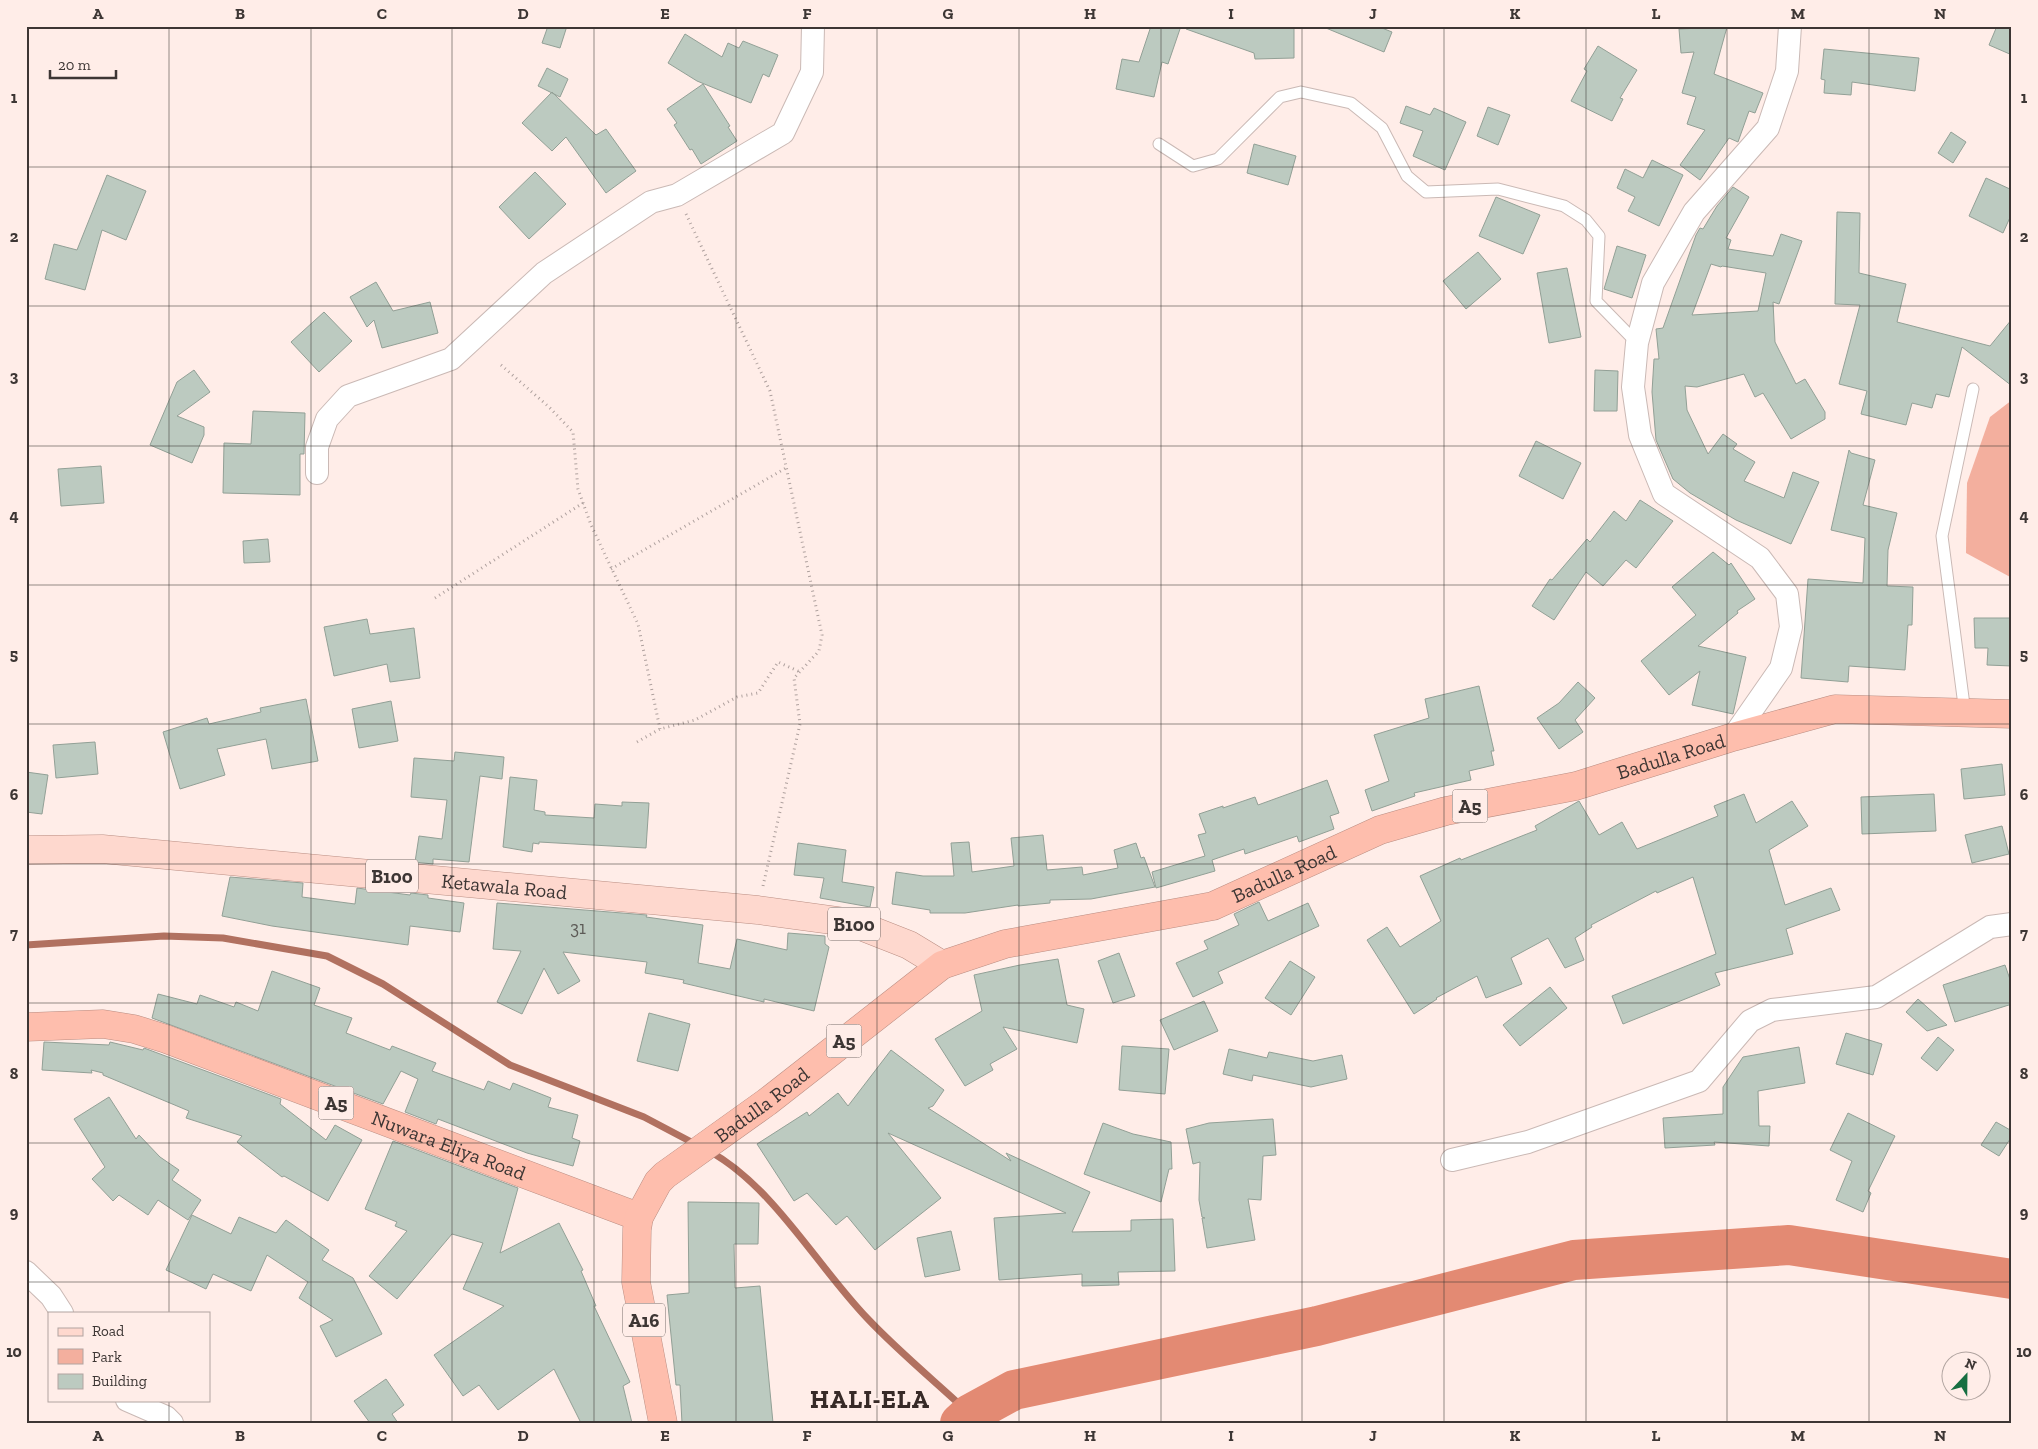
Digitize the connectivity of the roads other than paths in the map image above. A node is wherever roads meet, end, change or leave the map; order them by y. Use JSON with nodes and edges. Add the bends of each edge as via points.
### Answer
{"nodes":[{"id":1,"x":813,"y":26,"type":"edge"},
{"id":2,"x":1790,"y":26,"type":"edge"},
{"id":3,"x":1159,"y":144,"type":"dead end"},
{"id":4,"x":1637,"y":343,"type":"junction"},
{"id":5,"x":1973,"y":389,"type":"dead end"},
{"id":6,"x":317,"y":473,"type":"dead end"},
{"id":7,"x":1965,"y":713,"type":"junction"},
{"id":8,"x":2012,"y":714,"type":"edge"},
{"id":9,"x":1733,"y":737,"type":"junction"},
{"id":10,"x":26,"y":850,"type":"edge"},
{"id":11,"x":2012,"y":924,"type":"edge"},
{"id":12,"x":942,"y":965,"type":"junction"},
{"id":13,"x":26,"y":1027,"type":"edge"},
{"id":14,"x":1452,"y":1160,"type":"dead end"},
{"id":15,"x":639,"y":1217,"type":"junction"},
{"id":16,"x":26,"y":1272,"type":"edge"},
{"id":17,"x":61,"y":1312,"type":"edge"},
{"id":18,"x":131,"y":1402,"type":"edge"},
{"id":19,"x":172,"y":1423,"type":"edge"},
{"id":20,"x":663,"y":1423,"type":"edge"}],
"edges":[{"from":1,"to":6,"type":"street","via":[[812,72],[783,133],[677,195],[651,202],[544,273],[451,359],[348,396],[327,419],[317,447]]},
{"from":2,"to":4,"type":"street","via":[[1787,71],[1768,128],[1694,212],[1653,283]]},
{"from":3,"to":4,"type":"lane","via":[[1193,166],[1218,159],[1280,97],[1301,92],[1352,103],[1382,128],[1407,176],[1426,192],[1498,189],[1564,206],[1586,220],[1599,236],[1596,301]]},
{"from":4,"to":9,"type":"street","via":[[1633,387],[1640,436],[1664,494],[1760,558],[1787,594],[1791,628],[1781,668]]},
{"from":5,"to":7,"type":"lane","via":[[1942,536]]},
{"from":7,"to":8,"type":"highway","name":"Badulla Road","number":"A5"},
{"from":7,"to":9,"type":"highway","name":"Badulla Road","number":"A5","via":[[1835,709]]},
{"from":9,"to":12,"type":"highway","name":"Badulla Road","number":"A5","via":[[1576,786],[1446,811],[1380,830],[1213,906],[1005,944]]},
{"from":10,"to":12,"type":"main road","name":"Ketawala Road","number":"B100","via":[[102,849],[758,910],[853,923],[909,945]]},
{"from":11,"to":14,"type":"street","via":[[1990,928],[1876,997],[1772,1010],[1750,1021],[1698,1081],[1528,1142]]},
{"from":12,"to":15,"type":"highway","name":"Badulla Road","number":"A5","via":[[665,1175]]},
{"from":13,"to":15,"type":"highway","name":"Nuwara Eliya Road","number":"A5","via":[[103,1024],[134,1029]]},
{"from":15,"to":20,"type":"highway","number":"A16","via":[[636,1282]]},
{"from":16,"to":17,"type":"street","via":[[51,1296]]},
{"from":18,"to":19,"type":"street","via":[[166,1417]]}]}
